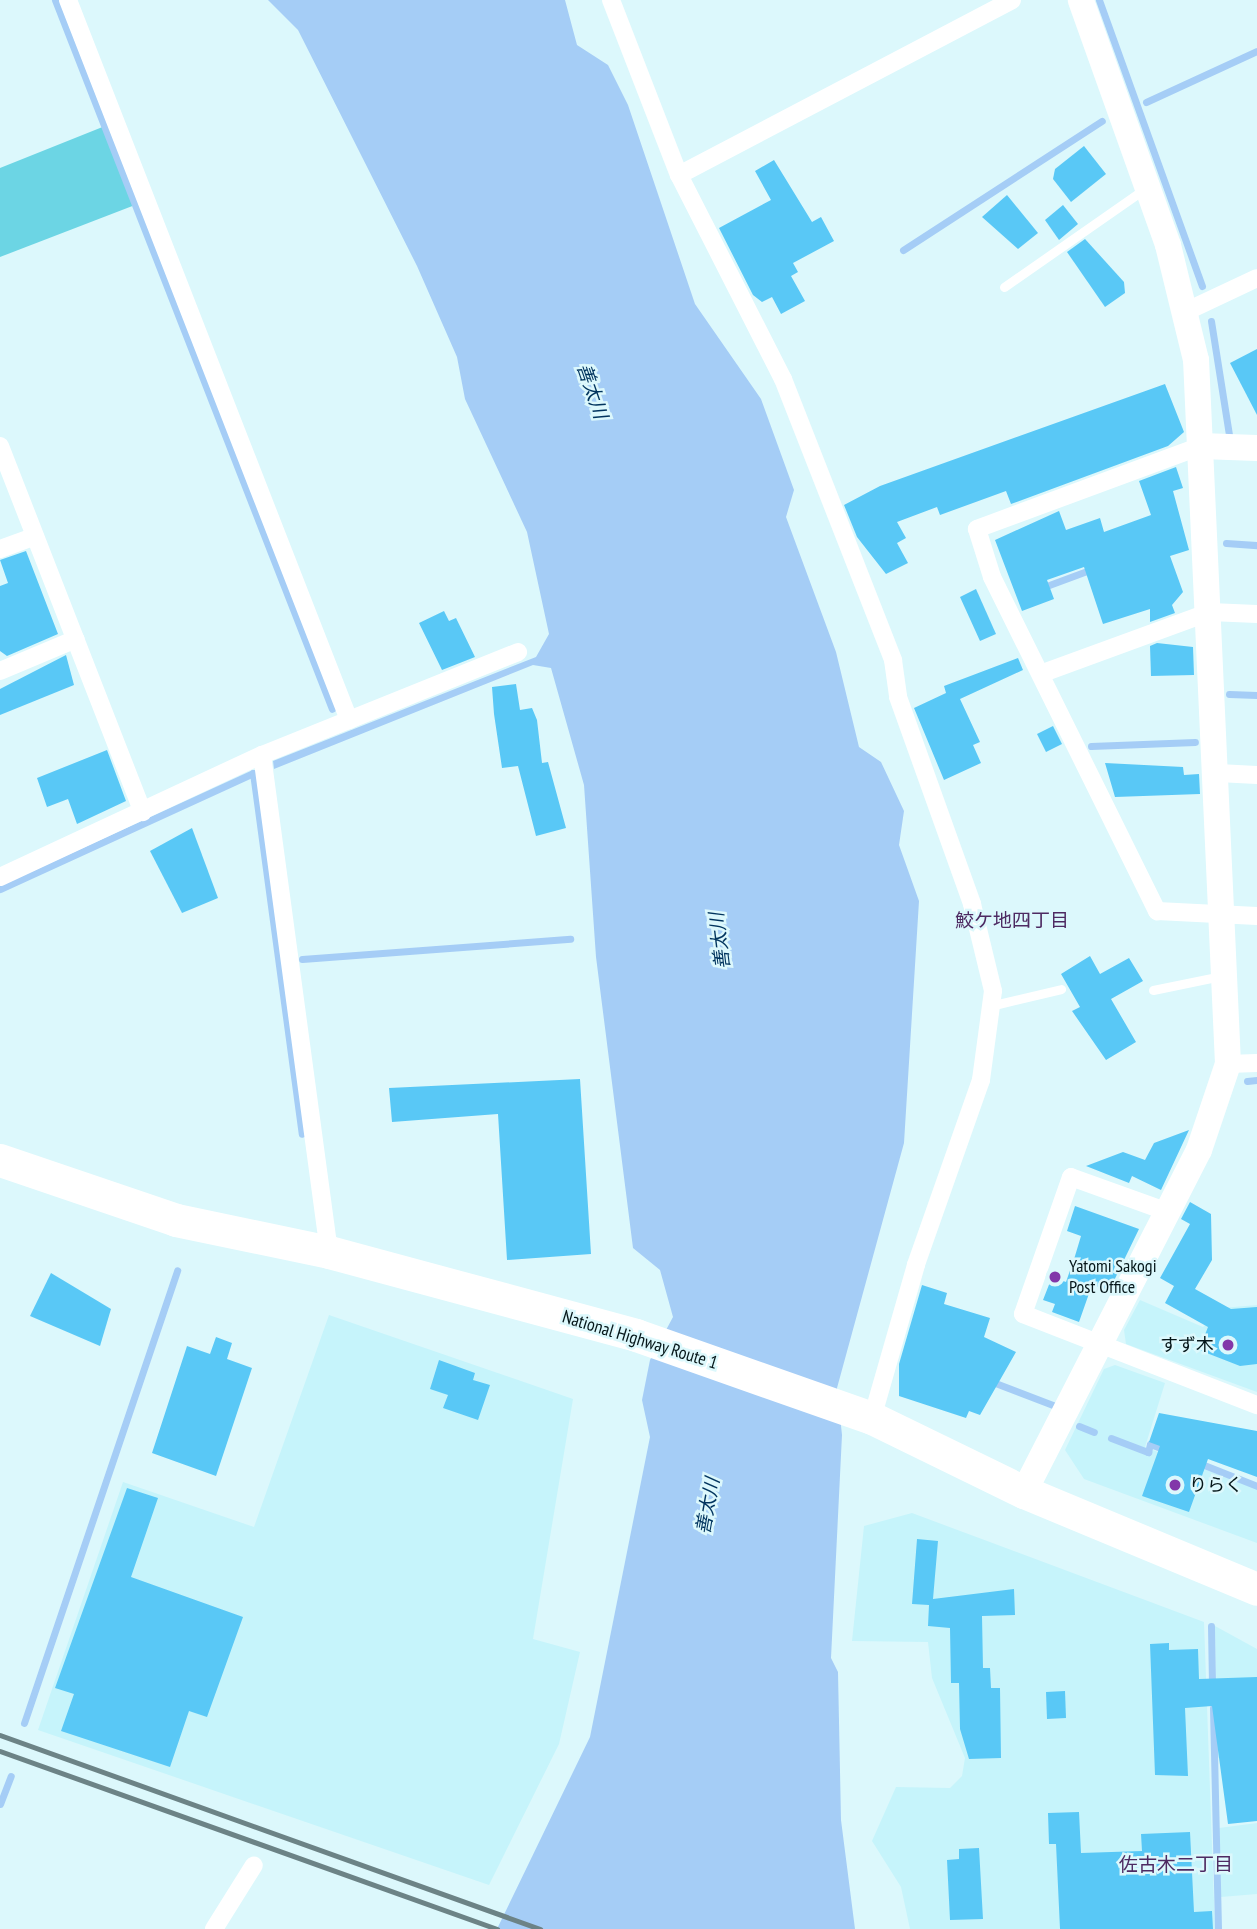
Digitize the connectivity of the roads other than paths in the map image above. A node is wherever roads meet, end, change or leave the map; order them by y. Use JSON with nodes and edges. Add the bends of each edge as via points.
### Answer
{"nodes":[{"id":1,"x":68,"y":0,"type":"edge"},
{"id":2,"x":611,"y":0,"type":"edge"},
{"id":3,"x":1013,"y":0,"type":"edge"},
{"id":4,"x":1081,"y":0,"type":"edge"},
{"id":5,"x":679,"y":175,"type":"junction"},
{"id":6,"x":1147,"y":187,"type":"junction"},
{"id":7,"x":1257,"y":278,"type":"edge"},
{"id":8,"x":1004,"y":287,"type":"dead end"},
{"id":9,"x":1187,"y":311,"type":"junction"},
{"id":10,"x":0,"y":446,"type":"edge"},
{"id":11,"x":1201,"y":446,"type":"junction"},
{"id":12,"x":1256,"y":449,"type":"edge"},
{"id":13,"x":35,"y":536,"type":"junction"},
{"id":14,"x":0,"y":549,"type":"edge"},
{"id":15,"x":1210,"y":612,"type":"junction"},
{"id":16,"x":1257,"y":614,"type":"edge"},
{"id":17,"x":76,"y":639,"type":"junction"},
{"id":18,"x":518,"y":652,"type":"dead end"},
{"id":19,"x":0,"y":671,"type":"edge"},
{"id":20,"x":1043,"y":673,"type":"junction"},
{"id":21,"x":349,"y":720,"type":"junction"},
{"id":22,"x":262,"y":755,"type":"junction"},
{"id":23,"x":1218,"y":773,"type":"junction"},
{"id":24,"x":1257,"y":775,"type":"edge"},
{"id":25,"x":143,"y":812,"type":"junction"},
{"id":26,"x":0,"y":877,"type":"edge"},
{"id":27,"x":1225,"y":914,"type":"junction"},
{"id":28,"x":1257,"y":916,"type":"edge"},
{"id":29,"x":1226,"y":975,"type":"junction"},
{"id":30,"x":1060,"y":989,"type":"dead end"},
{"id":31,"x":1153,"y":990,"type":"dead end"},
{"id":32,"x":994,"y":1005,"type":"junction"},
{"id":33,"x":1257,"y":1063,"type":"edge"},
{"id":34,"x":1228,"y":1064,"type":"junction"},
{"id":35,"x":0,"y":1160,"type":"edge"},
{"id":36,"x":1168,"y":1212,"type":"junction"},
{"id":37,"x":329,"y":1252,"type":"junction"},
{"id":38,"x":1102,"y":1345,"type":"junction"},
{"id":39,"x":1257,"y":1405,"type":"edge"},
{"id":40,"x":872,"y":1418,"type":"junction"},
{"id":41,"x":1024,"y":1492,"type":"junction"},
{"id":42,"x":1257,"y":1589,"type":"edge"},
{"id":43,"x":254,"y":1865,"type":"dead end"},
{"id":44,"x":214,"y":1929,"type":"edge"}],
"edges":[{"from":1,"to":21,"type":"street"},
{"from":2,"to":5,"type":"street"},
{"from":3,"to":5,"type":"street"},
{"from":4,"to":6,"type":"street"},
{"from":5,"to":32,"type":"street","via":[[783,379],[893,660],[898,697],[972,904]]},
{"from":6,"to":8,"type":"lane"},
{"from":6,"to":9,"type":"street"},
{"from":7,"to":9,"type":"street"},
{"from":9,"to":11,"type":"street"},
{"from":10,"to":13,"type":"street"},
{"from":11,"to":12,"type":"street"},
{"from":11,"to":15,"type":"street"},
{"from":11,"to":20,"type":"street","via":[[976,529],[992,577]]},
{"from":13,"to":14,"type":"street"},
{"from":13,"to":17,"type":"street"},
{"from":15,"to":16,"type":"street"},
{"from":15,"to":20,"type":"street"},
{"from":15,"to":23,"type":"street"},
{"from":17,"to":19,"type":"street"},
{"from":17,"to":25,"type":"street"},
{"from":18,"to":21,"type":"street"},
{"from":20,"to":27,"type":"street","via":[[1157,911]]},
{"from":21,"to":22,"type":"street"},
{"from":22,"to":25,"type":"street"},
{"from":22,"to":37,"type":"street"},
{"from":23,"to":24,"type":"street"},
{"from":23,"to":27,"type":"street"},
{"from":25,"to":26,"type":"street"},
{"from":27,"to":28,"type":"street"},
{"from":27,"to":29,"type":"street"},
{"from":29,"to":31,"type":"lane"},
{"from":29,"to":34,"type":"street"},
{"from":30,"to":32,"type":"lane"},
{"from":32,"to":40,"type":"street","via":[[981,1080],[916,1265]]},
{"from":33,"to":34,"type":"street"},
{"from":34,"to":36,"type":"street","via":[[1218,1110]]},
{"from":35,"to":37,"type":"highway","name":"National Highway Route 1","via":[[176,1220]]},
{"from":36,"to":38,"type":"street"},
{"from":36,"to":38,"type":"street","via":[[1071,1177],[1023,1314]]},
{"from":37,"to":40,"type":"highway","name":"National Highway Route 1","via":[[636,1335]]},
{"from":38,"to":39,"type":"street"},
{"from":38,"to":41,"type":"street"},
{"from":40,"to":41,"type":"highway","name":"National Highway Route 1"},
{"from":41,"to":42,"type":"highway","name":"National Highway Route 1"},
{"from":43,"to":44,"type":"street"}]}
